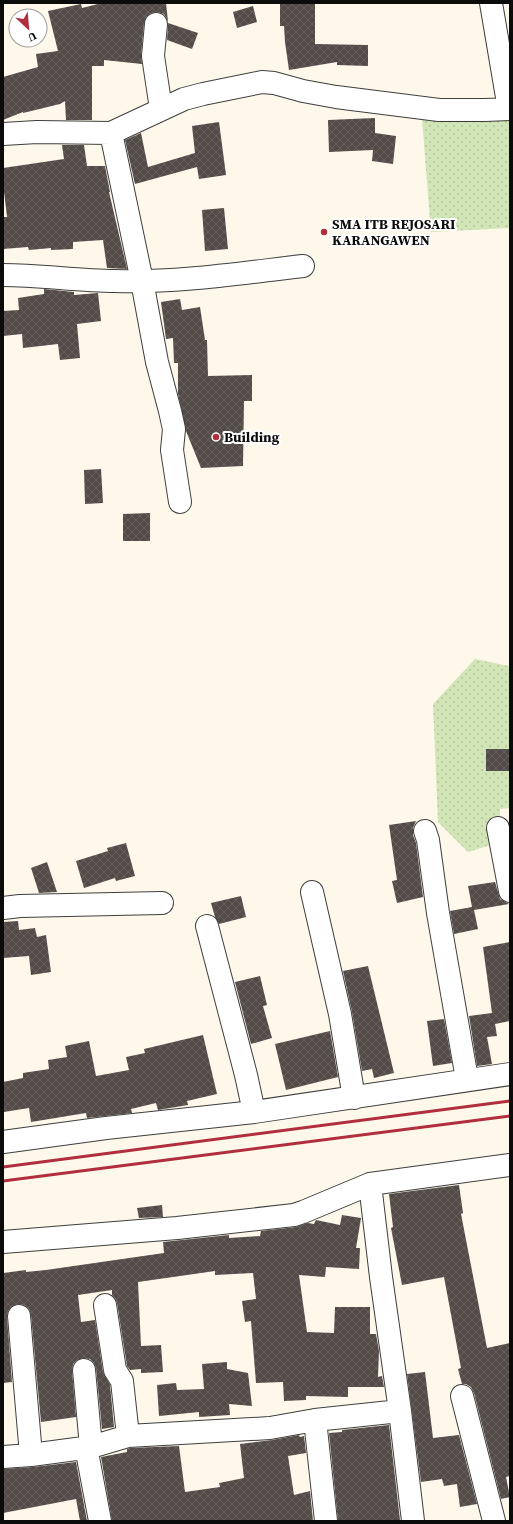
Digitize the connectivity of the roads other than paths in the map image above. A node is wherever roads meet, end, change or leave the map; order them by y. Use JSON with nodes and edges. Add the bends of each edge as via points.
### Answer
{"nodes":[{"id":1,"x":491,"y":3,"type":"edge"},
{"id":2,"x":156,"y":24,"type":"dead end"},
{"id":3,"x":510,"y":109,"type":"edge"},
{"id":4,"x":161,"y":110,"type":"junction"},
{"id":5,"x":111,"y":132,"type":"junction"},
{"id":6,"x":3,"y":134,"type":"edge"},
{"id":7,"x":303,"y":266,"type":"dead end"},
{"id":8,"x":3,"y":275,"type":"edge"},
{"id":9,"x":142,"y":281,"type":"junction"},
{"id":10,"x":180,"y":502,"type":"dead end"},
{"id":11,"x":498,"y":828,"type":"dead end"},
{"id":12,"x":425,"y":831,"type":"dead end"},
{"id":13,"x":510,"y":891,"type":"edge"},
{"id":14,"x":312,"y":892,"type":"dead end"},
{"id":15,"x":162,"y":903,"type":"dead end"},
{"id":16,"x":3,"y":908,"type":"edge"},
{"id":17,"x":207,"y":926,"type":"dead end"},
{"id":18,"x":510,"y":1074,"type":"edge"},
{"id":19,"x":467,"y":1079,"type":"junction"},
{"id":20,"x":354,"y":1098,"type":"junction"},
{"id":21,"x":254,"y":1112,"type":"junction"},
{"id":22,"x":3,"y":1142,"type":"edge"},
{"id":23,"x":510,"y":1165,"type":"edge"},
{"id":24,"x":370,"y":1184,"type":"junction"},
{"id":25,"x":3,"y":1242,"type":"edge"},
{"id":26,"x":105,"y":1305,"type":"dead end"},
{"id":27,"x":19,"y":1316,"type":"dead end"},
{"id":28,"x":84,"y":1370,"type":"dead end"},
{"id":29,"x":462,"y":1396,"type":"dead end"},
{"id":30,"x":400,"y":1411,"type":"junction"},
{"id":31,"x":315,"y":1420,"type":"junction"},
{"id":32,"x":128,"y":1436,"type":"junction"},
{"id":33,"x":89,"y":1447,"type":"junction"},
{"id":34,"x":30,"y":1455,"type":"junction"},
{"id":35,"x":3,"y":1457,"type":"edge"},
{"id":36,"x":100,"y":1521,"type":"edge"},
{"id":37,"x":326,"y":1521,"type":"edge"},
{"id":38,"x":413,"y":1521,"type":"edge"},
{"id":39,"x":494,"y":1521,"type":"edge"}],
"edges":[{"from":1,"to":3,"type":"street"},
{"from":2,"to":4,"type":"street","via":[[153,56]]},
{"from":3,"to":4,"type":"street","via":[[439,110],[336,97],[268,82],[203,94],[184,99]]},
{"from":4,"to":5,"type":"street"},
{"from":5,"to":6,"type":"street"},
{"from":5,"to":9,"type":"street"},
{"from":7,"to":9,"type":"street"},
{"from":8,"to":9,"type":"street","via":[[52,276],[116,282]]},
{"from":9,"to":10,"type":"street","via":[[157,362],[174,429],[172,450]]},
{"from":11,"to":13,"type":"street"},
{"from":12,"to":19,"type":"street"},
{"from":14,"to":20,"type":"street","via":[[340,1014]]},
{"from":15,"to":16,"type":"street"},
{"from":17,"to":21,"type":"street"},
{"from":18,"to":19,"type":"street"},
{"from":19,"to":20,"type":"street"},
{"from":20,"to":21,"type":"street"},
{"from":21,"to":22,"type":"street"},
{"from":23,"to":24,"type":"street"},
{"from":24,"to":25,"type":"street","via":[[294,1214],[177,1228]]},
{"from":24,"to":30,"type":"street"},
{"from":26,"to":32,"type":"street","via":[[115,1370],[122,1381]]},
{"from":27,"to":34,"type":"street"},
{"from":28,"to":33,"type":"street"},
{"from":29,"to":39,"type":"street"},
{"from":30,"to":31,"type":"street"},
{"from":30,"to":38,"type":"street"},
{"from":31,"to":32,"type":"street","via":[[270,1428]]},
{"from":31,"to":37,"type":"street"},
{"from":32,"to":33,"type":"street"},
{"from":33,"to":34,"type":"street"},
{"from":33,"to":36,"type":"street"},
{"from":34,"to":35,"type":"street"}]}
